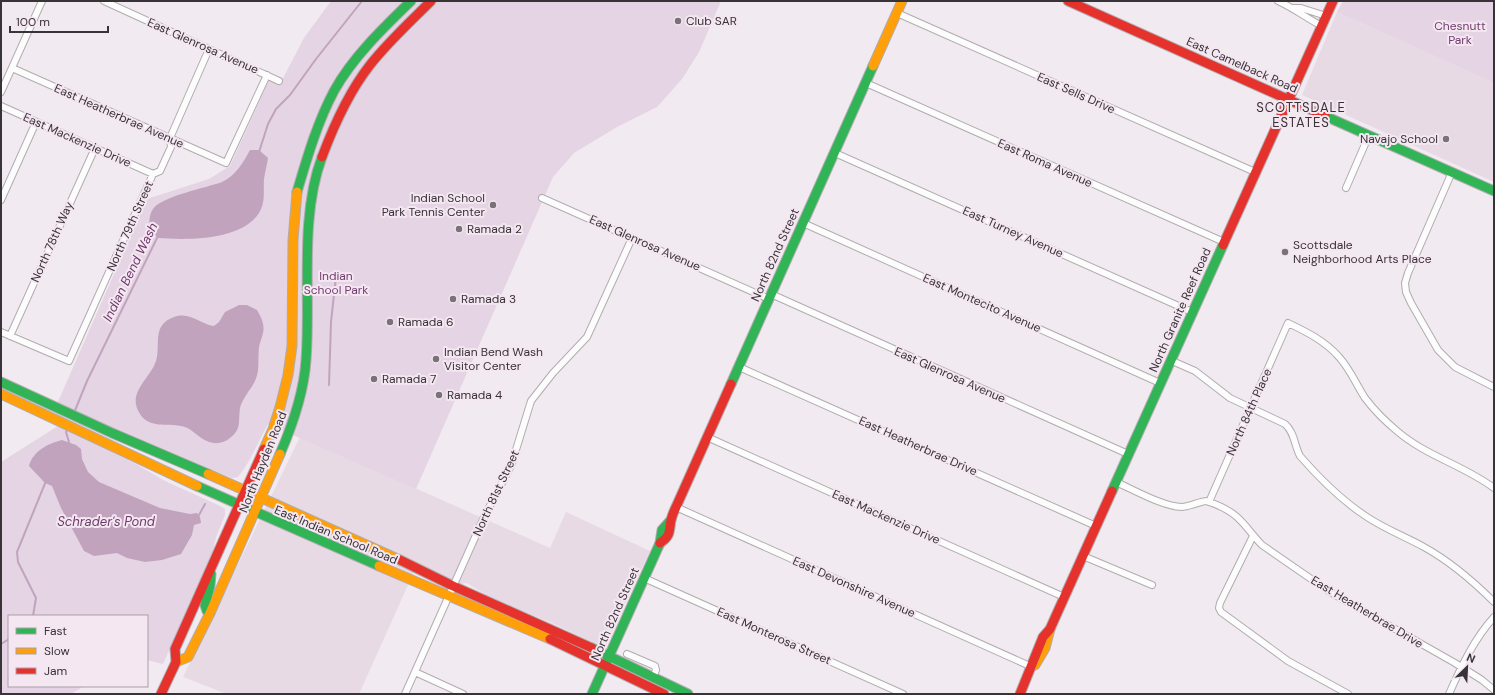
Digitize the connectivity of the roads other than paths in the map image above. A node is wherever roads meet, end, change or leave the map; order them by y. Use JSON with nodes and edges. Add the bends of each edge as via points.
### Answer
{"nodes":[{"id":1,"x":42,"y":1,"type":"edge"},
{"id":2,"x":104,"y":1,"type":"edge"},
{"id":3,"x":411,"y":1,"type":"edge"},
{"id":4,"x":432,"y":1,"type":"edge"},
{"id":5,"x":902,"y":1,"type":"edge"},
{"id":6,"x":1068,"y":1,"type":"edge"},
{"id":7,"x":1278,"y":1,"type":"edge"},
{"id":8,"x":1333,"y":1,"type":"edge"},
{"id":9,"x":1293,"y":8,"type":"junction"},
{"id":10,"x":897,"y":13,"type":"junction"},
{"id":11,"x":1326,"y":16,"type":"junction"},
{"id":12,"x":1322,"y":26,"type":"junction"},
{"id":13,"x":209,"y":49,"type":"junction"},
{"id":14,"x":12,"y":68,"type":"junction"},
{"id":15,"x":267,"y":75,"type":"junction"},
{"id":16,"x":279,"y":81,"type":"dead end"},
{"id":17,"x":866,"y":83,"type":"junction"},
{"id":18,"x":2,"y":89,"type":"edge"},
{"id":19,"x":1289,"y":99,"type":"junction"},
{"id":20,"x":1,"y":106,"type":"edge"},
{"id":21,"x":36,"y":122,"type":"junction"},
{"id":22,"x":1369,"y":135,"type":"junction"},
{"id":23,"x":170,"y":138,"type":"junction"},
{"id":24,"x":95,"y":148,"type":"junction"},
{"id":25,"x":834,"y":153,"type":"junction"},
{"id":26,"x":1256,"y":172,"type":"junction"},
{"id":27,"x":1452,"y":172,"type":"junction"},
{"id":28,"x":153,"y":174,"type":"junction"},
{"id":29,"x":1346,"y":188,"type":"dead end"},
{"id":30,"x":1494,"y":191,"type":"edge"},
{"id":31,"x":542,"y":198,"type":"dead end"},
{"id":32,"x":1,"y":200,"type":"edge"},
{"id":33,"x":803,"y":223,"type":"junction"},
{"id":34,"x":632,"y":238,"type":"junction"},
{"id":35,"x":1224,"y":242,"type":"junction"},
{"id":36,"x":770,"y":297,"type":"junction"},
{"id":37,"x":1192,"y":312,"type":"junction"},
{"id":38,"x":1,"y":332,"type":"edge"},
{"id":39,"x":10,"y":336,"type":"junction"},
{"id":40,"x":1170,"y":360,"type":"junction"},
{"id":41,"x":739,"y":367,"type":"junction"},
{"id":42,"x":1,"y":382,"type":"edge"},
{"id":43,"x":1160,"y":383,"type":"junction"},
{"id":44,"x":1494,"y":387,"type":"edge"},
{"id":45,"x":1,"y":394,"type":"edge"},
{"id":46,"x":1251,"y":408,"type":"junction"},
{"id":47,"x":707,"y":437,"type":"junction"},
{"id":48,"x":1128,"y":454,"type":"junction"},
{"id":49,"x":1116,"y":482,"type":"junction"},
{"id":50,"x":1494,"y":488,"type":"edge"},
{"id":51,"x":245,"y":490,"type":"junction"},
{"id":52,"x":262,"y":498,"type":"junction"},
{"id":53,"x":1209,"y":502,"type":"junction"},
{"id":54,"x":239,"y":505,"type":"junction"},
{"id":55,"x":676,"y":507,"type":"junction"},
{"id":56,"x":256,"y":512,"type":"junction"},
{"id":57,"x":1096,"y":526,"type":"junction"},
{"id":58,"x":1253,"y":536,"type":"junction"},
{"id":59,"x":1083,"y":556,"type":"junction"},
{"id":60,"x":213,"y":562,"type":"junction"},
{"id":61,"x":644,"y":578,"type":"junction"},
{"id":62,"x":1152,"y":585,"type":"dead end"},
{"id":63,"x":453,"y":586,"type":"junction"},
{"id":64,"x":449,"y":596,"type":"junction"},
{"id":65,"x":1064,"y":597,"type":"junction"},
{"id":66,"x":1494,"y":602,"type":"edge"},
{"id":67,"x":210,"y":613,"type":"junction"},
{"id":68,"x":1494,"y":617,"type":"edge"},
{"id":69,"x":627,"y":654,"type":"dead end"},
{"id":70,"x":609,"y":657,"type":"junction"},
{"id":71,"x":176,"y":662,"type":"junction"},
{"id":72,"x":604,"y":667,"type":"junction"},
{"id":73,"x":1032,"y":667,"type":"junction"},
{"id":74,"x":1461,"y":667,"type":"junction"},
{"id":75,"x":415,"y":672,"type":"junction"},
{"id":76,"x":653,"y":678,"type":"junction"},
{"id":77,"x":1494,"y":690,"type":"edge"},
{"id":78,"x":682,"y":693,"type":"edge"},
{"id":79,"x":161,"y":694,"type":"edge"},
{"id":80,"x":405,"y":694,"type":"edge"},
{"id":81,"x":463,"y":694,"type":"edge"},
{"id":82,"x":592,"y":694,"type":"edge"},
{"id":83,"x":664,"y":694,"type":"edge"},
{"id":84,"x":903,"y":694,"type":"edge"},
{"id":85,"x":1020,"y":694,"type":"edge"},
{"id":86,"x":1348,"y":694,"type":"edge"},
{"id":87,"x":1449,"y":694,"type":"edge"}],
"edges":[{"from":1,"to":14,"type":"street"},
{"from":2,"to":13,"type":"street","name":"East Glenrosa Avenue"},
{"from":3,"to":51,"type":"main road","name":"North Hayden Road","via":[[376,36],[350,68],[334,91],[314,135],[296,195],[290,367],[273,429]]},
{"from":4,"to":52,"type":"main road","name":"North Hayden Road","via":[[382,51],[361,78],[336,121],[321,159],[312,195],[309,224],[307,342],[303,381],[293,424]]},
{"from":5,"to":10,"type":"main road","name":"North 82nd Street"},
{"from":6,"to":19,"type":"main road","name":"East Camelback Road"},
{"from":7,"to":9,"type":"street"},
{"from":8,"to":11,"type":"main road","name":"North Granite Reef Road"},
{"from":9,"to":11,"type":"street"},
{"from":9,"to":12,"type":"street"},
{"from":10,"to":17,"type":"main road","name":"North 82nd Street"},
{"from":10,"to":26,"type":"street","name":"East Sells Drive"},
{"from":11,"to":12,"type":"main road","name":"North Granite Reef Road"},
{"from":12,"to":19,"type":"main road","name":"North Granite Reef Road"},
{"from":13,"to":15,"type":"street","name":"East Glenrosa Avenue"},
{"from":13,"to":23,"type":"street","name":"North 79th Street"},
{"from":14,"to":18,"type":"street"},
{"from":14,"to":23,"type":"street","name":"East Heatherbrae Avenue"},
{"from":15,"to":16,"type":"street","name":"East Glenrosa Avenue"},
{"from":15,"to":23,"type":"street","name":"East Heatherbrae Avenue","via":[[226,163]]},
{"from":17,"to":25,"type":"main road","name":"North 82nd Street"},
{"from":17,"to":35,"type":"street","name":"East Roma Avenue"},
{"from":19,"to":22,"type":"main road","name":"East Camelback Road"},
{"from":19,"to":26,"type":"main road","name":"North Granite Reef Road"},
{"from":20,"to":21,"type":"street","name":"East Mackenzie Drive"},
{"from":21,"to":24,"type":"street","name":"East Mackenzie Drive"},
{"from":21,"to":32,"type":"street"},
{"from":22,"to":27,"type":"main road","name":"East Camelback Road"},
{"from":22,"to":29,"type":"street"},
{"from":23,"to":28,"type":"street","name":"North 79th Street","via":[[171,147],[163,165],[160,171]]},
{"from":24,"to":28,"type":"street","name":"East Mackenzie Drive"},
{"from":24,"to":39,"type":"street","name":"North 78th Way"},
{"from":25,"to":33,"type":"main road","name":"North 82nd Street"},
{"from":25,"to":37,"type":"street","name":"East Turney Avenue"},
{"from":26,"to":35,"type":"main road","name":"North Granite Reef Road"},
{"from":27,"to":30,"type":"main road","name":"East Camelback Road"},
{"from":27,"to":44,"type":"street","via":[[1408,273],[1406,292],[1438,350],[1455,367]]},
{"from":28,"to":39,"type":"street","name":"North 79th Street","via":[[69,361]]},
{"from":31,"to":34,"type":"street","name":"East Glenrosa Avenue"},
{"from":33,"to":36,"type":"main road","name":"North 82nd Street"},
{"from":33,"to":43,"type":"street","name":"East Montecito Avenue"},
{"from":34,"to":36,"type":"street","name":"East Glenrosa Avenue"},
{"from":34,"to":63,"type":"street","name":"North 81st Street","via":[[587,337],[531,401],[511,466],[485,515]]},
{"from":35,"to":37,"type":"main road","name":"North Granite Reef Road"},
{"from":36,"to":41,"type":"main road","name":"North 82nd Street"},
{"from":36,"to":48,"type":"street","name":"East Glenrosa Avenue"},
{"from":37,"to":40,"type":"main road","name":"North Granite Reef Road"},
{"from":38,"to":39,"type":"street"},
{"from":40,"to":43,"type":"main road","name":"North Granite Reef Road"},
{"from":40,"to":46,"type":"street","via":[[1195,371],[1230,398]]},
{"from":41,"to":47,"type":"main road","name":"North 82nd Street"},
{"from":41,"to":57,"type":"street","name":"East Heatherbrae Drive"},
{"from":42,"to":51,"type":"main road","name":"East Indian School Road"},
{"from":43,"to":48,"type":"main road","name":"North Granite Reef Road"},
{"from":45,"to":54,"type":"main road","name":"East Indian School Road"},
{"from":46,"to":50,"type":"street","name":"North 84th Place","via":[[1288,323],[1327,345],[1346,366],[1365,398],[1397,431],[1417,446],[1466,470]]},
{"from":46,"to":53,"type":"street","name":"North 84th Place"},
{"from":46,"to":66,"type":"street","via":[[1289,428],[1296,450],[1329,488],[1374,522],[1440,557],[1478,586]]},
{"from":47,"to":55,"type":"main road","name":"North 82nd Street"},
{"from":47,"to":65,"type":"street","name":"East Mackenzie Drive"},
{"from":48,"to":49,"type":"main road","name":"North Granite Reef Road"},
{"from":49,"to":53,"type":"street","via":[[1175,507]]},
{"from":49,"to":57,"type":"main road","name":"North Granite Reef Road"},
{"from":51,"to":52,"type":"main road","name":"East Indian School Road"},
{"from":51,"to":54,"type":"main road","name":"North Hayden Road"},
{"from":52,"to":56,"type":"main road","name":"North Hayden Road"},
{"from":52,"to":63,"type":"main road","name":"East Indian School Road"},
{"from":53,"to":58,"type":"street","name":"East Heatherbrae Drive","via":[[1238,518]]},
{"from":54,"to":56,"type":"main road","name":"East Indian School Road"},
{"from":54,"to":60,"type":"main road","name":"North Hayden Road"},
{"from":55,"to":61,"type":"main road","name":"North 82nd Street","via":[[659,537],[660,543]]},
{"from":55,"to":73,"type":"street","name":"East Devonshire Avenue"},
{"from":56,"to":64,"type":"main road","name":"East Indian School Road"},
{"from":56,"to":67,"type":"main road","name":"North Hayden Road"},
{"from":57,"to":59,"type":"main road","name":"North Granite Reef Road"},
{"from":58,"to":74,"type":"street","name":"East Heatherbrae Drive","via":[[1330,592]]},
{"from":58,"to":86,"type":"street","via":[[1219,608],[1288,661]]},
{"from":59,"to":62,"type":"street"},
{"from":59,"to":65,"type":"main road","name":"North Granite Reef Road"},
{"from":60,"to":67,"type":"main road","via":[[205,605]]},
{"from":60,"to":71,"type":"main road","name":"North Hayden Road","via":[[175,649]]},
{"from":61,"to":70,"type":"main road","name":"North 82nd Street"},
{"from":61,"to":84,"type":"street","name":"East Monterosa Street"},
{"from":63,"to":64,"type":"street","name":"North 81st Street"},
{"from":63,"to":70,"type":"main road","name":"East Indian School Road"},
{"from":64,"to":72,"type":"main road","name":"East Indian School Road","via":[[547,638]]},
{"from":64,"to":75,"type":"street","name":"North 81st Street"},
{"from":65,"to":73,"type":"main road","name":"North Granite Reef Road","via":[[1050,629],[1043,637]]},
{"from":67,"to":71,"type":"main road","name":"North Hayden Road","via":[[188,657]]},
{"from":68,"to":74,"type":"street","via":[[1480,634]]},
{"from":69,"to":76,"type":"street","via":[[655,666]]},
{"from":70,"to":72,"type":"main road","name":"North 82nd Street"},
{"from":70,"to":76,"type":"main road","name":"East Indian School Road"},
{"from":71,"to":79,"type":"main road","name":"North Hayden Road"},
{"from":72,"to":82,"type":"main road","name":"North 82nd Street"},
{"from":72,"to":83,"type":"main road","name":"East Indian School Road"},
{"from":73,"to":85,"type":"main road","name":"North Granite Reef Road"},
{"from":74,"to":77,"type":"street","name":"East Heatherbrae Drive"},
{"from":74,"to":87,"type":"street"},
{"from":75,"to":80,"type":"street","name":"North 81st Street"},
{"from":75,"to":81,"type":"street"},
{"from":76,"to":78,"type":"main road","name":"East Indian School Road"}]}
